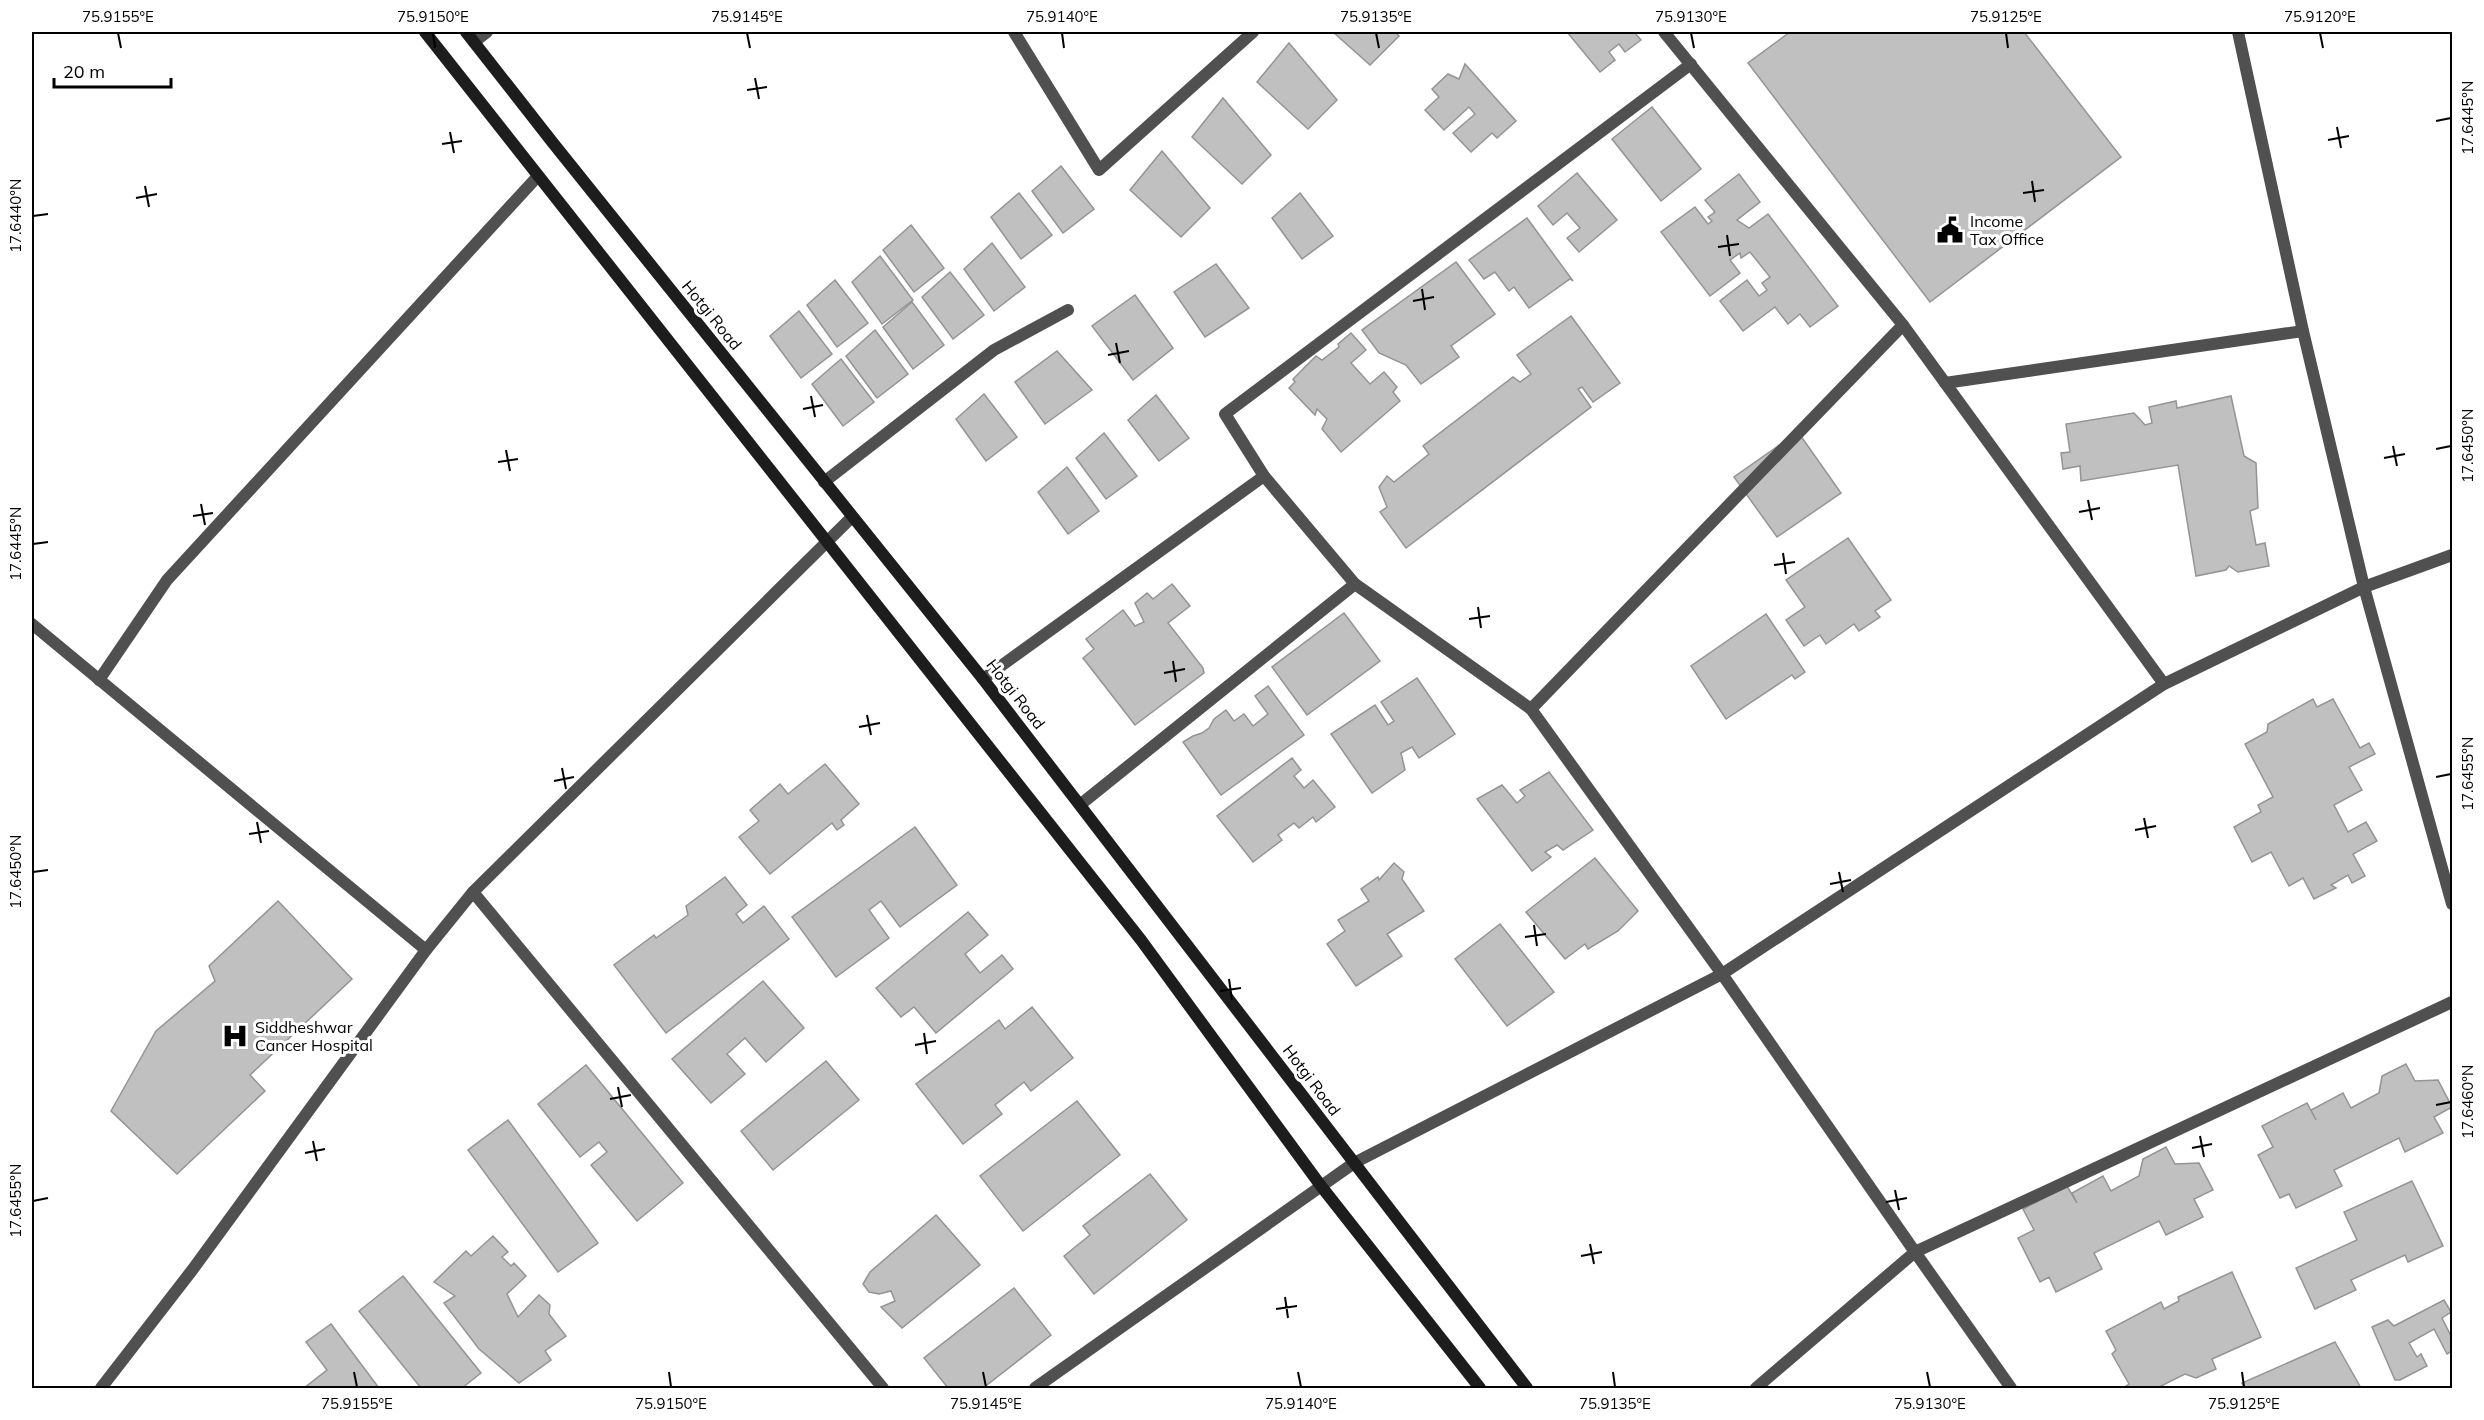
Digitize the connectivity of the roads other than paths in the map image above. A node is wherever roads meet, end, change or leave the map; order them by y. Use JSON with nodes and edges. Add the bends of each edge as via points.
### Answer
{"nodes":[{"id":1,"x":425,"y":32,"type":"edge"},
{"id":2,"x":466,"y":32,"type":"edge"},
{"id":3,"x":487,"y":32,"type":"edge"},
{"id":4,"x":1014,"y":32,"type":"edge"},
{"id":5,"x":1253,"y":32,"type":"edge"},
{"id":6,"x":1664,"y":32,"type":"edge"},
{"id":7,"x":2238,"y":32,"type":"edge"},
{"id":8,"x":474,"y":42,"type":"junction"},
{"id":9,"x":1692,"y":64,"type":"junction"},
{"id":10,"x":538,"y":176,"type":"junction"},
{"id":11,"x":1068,"y":310,"type":"dead end"},
{"id":12,"x":1903,"y":325,"type":"junction"},
{"id":13,"x":2303,"y":330,"type":"junction"},
{"id":14,"x":1945,"y":383,"type":"junction"},
{"id":15,"x":1264,"y":476,"type":"junction"},
{"id":16,"x":824,"y":482,"type":"junction"},
{"id":17,"x":852,"y":517,"type":"junction"},
{"id":18,"x":827,"y":541,"type":"junction"},
{"id":19,"x":2452,"y":555,"type":"edge"},
{"id":20,"x":1355,"y":584,"type":"junction"},
{"id":21,"x":2364,"y":587,"type":"junction"},
{"id":22,"x":32,"y":624,"type":"edge"},
{"id":23,"x":983,"y":679,"type":"junction"},
{"id":24,"x":99,"y":680,"type":"junction"},
{"id":25,"x":2164,"y":684,"type":"junction"},
{"id":26,"x":1531,"y":709,"type":"junction"},
{"id":27,"x":1081,"y":804,"type":"junction"},
{"id":28,"x":473,"y":892,"type":"junction"},
{"id":29,"x":2452,"y":904,"type":"edge"},
{"id":30,"x":426,"y":950,"type":"junction"},
{"id":31,"x":1722,"y":974,"type":"junction"},
{"id":32,"x":2452,"y":1002,"type":"edge"},
{"id":33,"x":1353,"y":1163,"type":"junction"},
{"id":34,"x":1321,"y":1186,"type":"junction"},
{"id":35,"x":1915,"y":1252,"type":"junction"},
{"id":36,"x":101,"y":1389,"type":"edge"},
{"id":37,"x":882,"y":1389,"type":"edge"},
{"id":38,"x":1035,"y":1389,"type":"edge"},
{"id":39,"x":1480,"y":1389,"type":"edge"},
{"id":40,"x":1527,"y":1389,"type":"edge"},
{"id":41,"x":1756,"y":1389,"type":"edge"},
{"id":42,"x":2011,"y":1389,"type":"edge"}],
"edges":[{"from":1,"to":10,"type":"main road"},
{"from":2,"to":8,"type":"main road","name":"Hotgi Road"},
{"from":3,"to":8,"type":"street"},
{"from":4,"to":5,"type":"street","via":[[1099,170]]},
{"from":6,"to":9,"type":"street"},
{"from":7,"to":13,"type":"street"},
{"from":8,"to":16,"type":"main road","name":"Hotgi Road"},
{"from":9,"to":12,"type":"street"},
{"from":9,"to":15,"type":"street","via":[[1225,414]]},
{"from":10,"to":18,"type":"main road"},
{"from":10,"to":24,"type":"street","via":[[167,580]]},
{"from":11,"to":16,"type":"street","via":[[994,350]]},
{"from":12,"to":14,"type":"street"},
{"from":12,"to":26,"type":"street"},
{"from":13,"to":14,"type":"street"},
{"from":13,"to":21,"type":"street"},
{"from":14,"to":25,"type":"street"},
{"from":15,"to":20,"type":"street"},
{"from":15,"to":23,"type":"street"},
{"from":16,"to":17,"type":"main road","name":"Hotgi Road"},
{"from":17,"to":18,"type":"street"},
{"from":17,"to":23,"type":"main road","name":"Hotgi Road"},
{"from":18,"to":28,"type":"street"},
{"from":18,"to":34,"type":"main road","via":[[1141,940]]},
{"from":19,"to":21,"type":"street"},
{"from":20,"to":26,"type":"street"},
{"from":20,"to":27,"type":"street"},
{"from":21,"to":25,"type":"street"},
{"from":21,"to":29,"type":"street"},
{"from":22,"to":24,"type":"street"},
{"from":23,"to":27,"type":"main road","name":"Hotgi Road"},
{"from":24,"to":30,"type":"street"},
{"from":25,"to":31,"type":"street"},
{"from":26,"to":31,"type":"street"},
{"from":27,"to":33,"type":"main road","name":"Hotgi Road"},
{"from":28,"to":30,"type":"street"},
{"from":28,"to":37,"type":"street"},
{"from":30,"to":36,"type":"street"},
{"from":31,"to":33,"type":"street"},
{"from":31,"to":35,"type":"street"},
{"from":32,"to":35,"type":"street"},
{"from":33,"to":34,"type":"street"},
{"from":33,"to":40,"type":"main road","name":"Hotgi Road"},
{"from":34,"to":38,"type":"street"},
{"from":34,"to":39,"type":"main road"},
{"from":35,"to":41,"type":"street"},
{"from":35,"to":42,"type":"street"}]}
